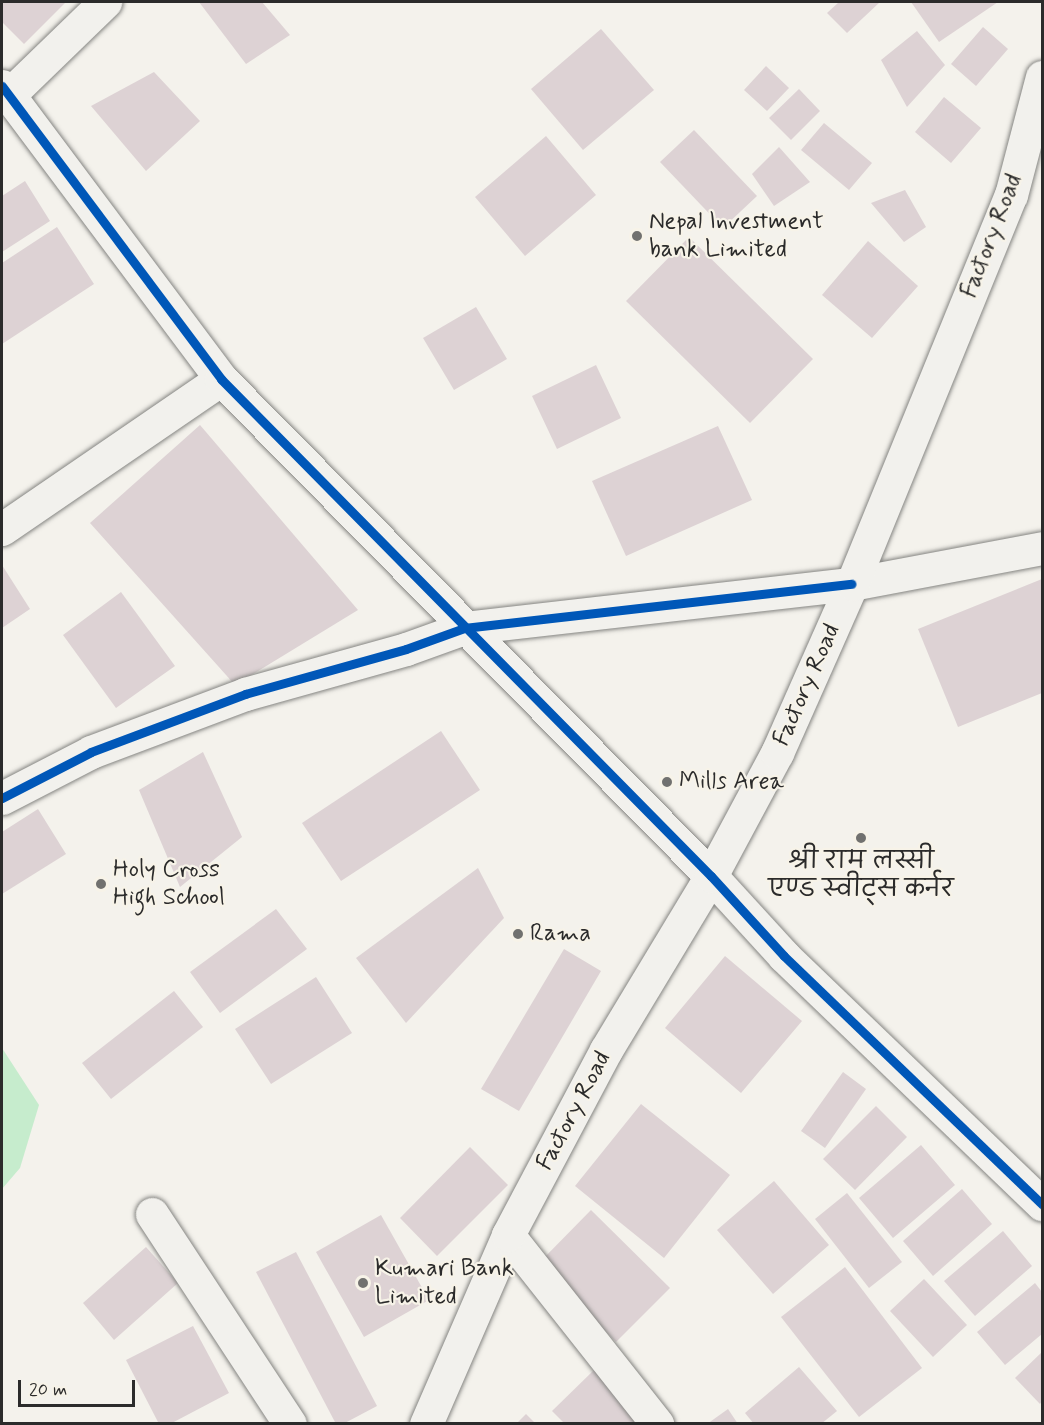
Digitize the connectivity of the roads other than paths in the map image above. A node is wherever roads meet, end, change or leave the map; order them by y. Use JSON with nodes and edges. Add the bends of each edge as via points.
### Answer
{"nodes":[{"id":1,"x":105,"y":2,"type":"edge"},
{"id":2,"x":1042,"y":77,"type":"edge"},
{"id":3,"x":5,"y":90,"type":"edge"},
{"id":4,"x":221,"y":379,"type":"junction"},
{"id":5,"x":2,"y":530,"type":"edge"},
{"id":6,"x":1042,"y":548,"type":"edge"},
{"id":7,"x":852,"y":584,"type":"junction"},
{"id":8,"x":464,"y":628,"type":"junction"},
{"id":9,"x":2,"y":798,"type":"edge"},
{"id":10,"x":711,"y":876,"type":"junction"},
{"id":11,"x":1042,"y":1204,"type":"edge"},
{"id":12,"x":152,"y":1214,"type":"dead end"},
{"id":13,"x":508,"y":1235,"type":"junction"},
{"id":14,"x":290,"y":1424,"type":"edge"},
{"id":15,"x":426,"y":1424,"type":"edge"},
{"id":16,"x":657,"y":1424,"type":"edge"}],
"edges":[{"from":1,"to":3,"type":"street"},
{"from":2,"to":7,"type":"street","name":"Factory Road","via":[[1011,195]]},
{"from":3,"to":4,"type":"street"},
{"from":4,"to":5,"type":"street"},
{"from":4,"to":8,"type":"street"},
{"from":6,"to":7,"type":"street"},
{"from":7,"to":8,"type":"street"},
{"from":7,"to":10,"type":"street","name":"Factory Road","via":[[777,753]]},
{"from":8,"to":9,"type":"street","via":[[406,649],[245,694],[91,752]]},
{"from":8,"to":10,"type":"street"},
{"from":10,"to":11,"type":"street","via":[[784,956]]},
{"from":10,"to":13,"type":"street","name":"Factory Road","via":[[606,1050]]},
{"from":12,"to":14,"type":"street"},
{"from":13,"to":15,"type":"street","name":"Factory Road"},
{"from":13,"to":16,"type":"street"}]}
